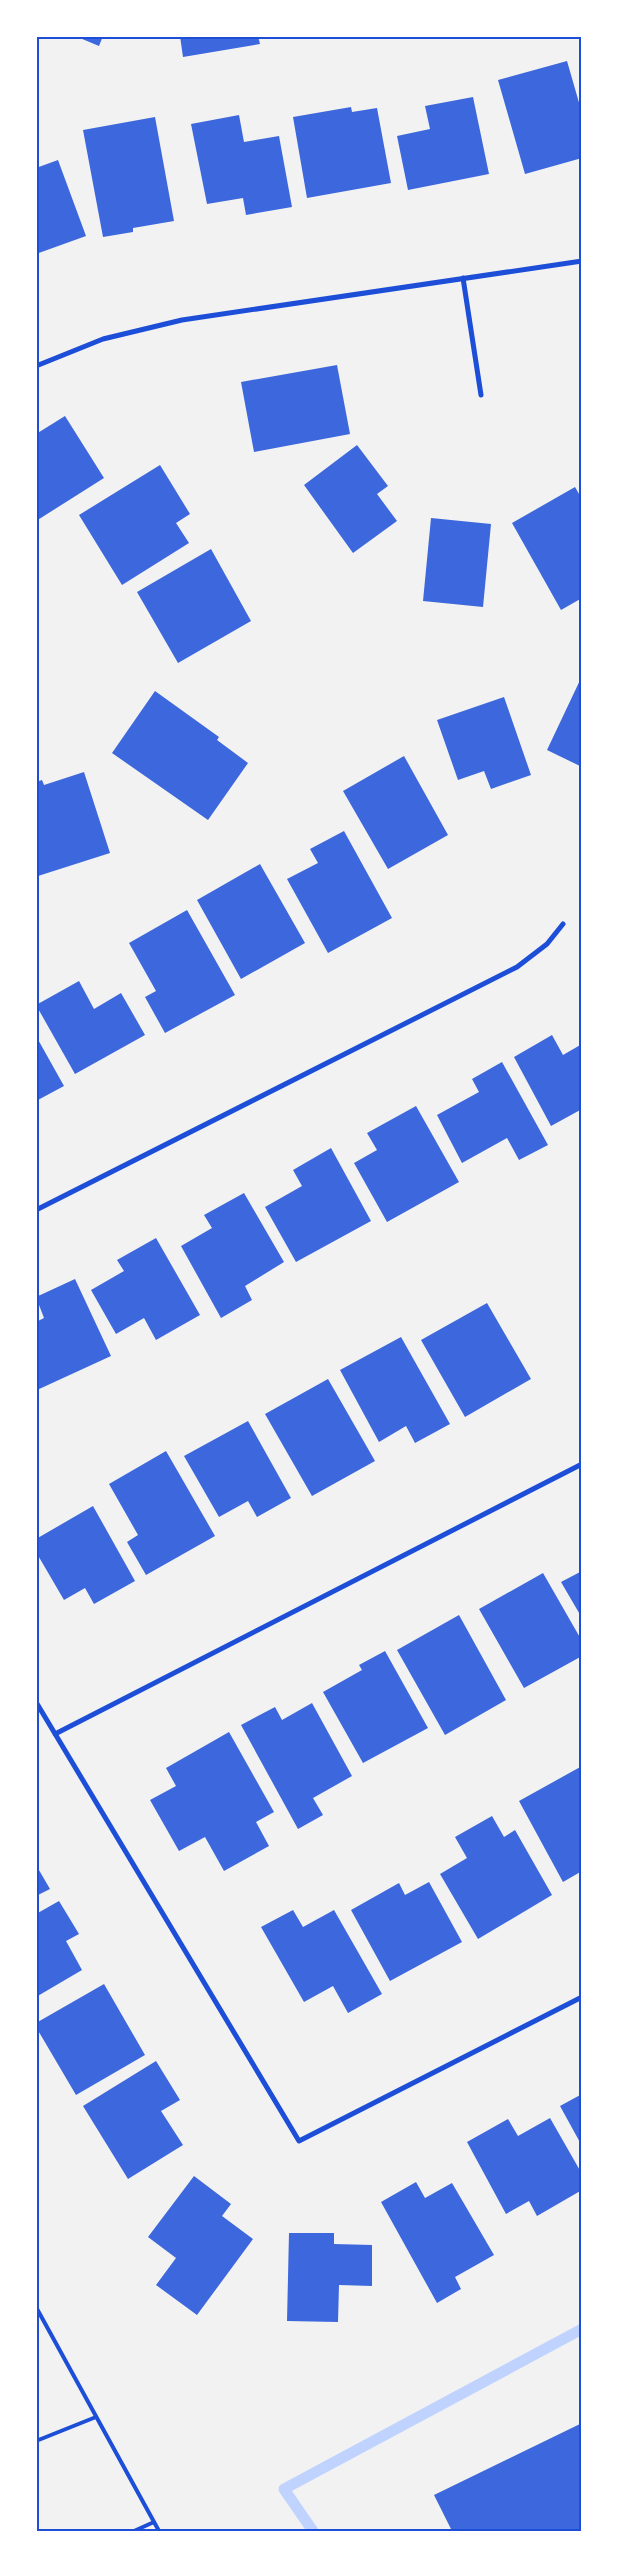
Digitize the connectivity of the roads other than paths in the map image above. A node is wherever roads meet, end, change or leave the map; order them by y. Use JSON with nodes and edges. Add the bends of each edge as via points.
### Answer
{"nodes":[{"id":1,"x":582,"y":261,"type":"edge"},
{"id":2,"x":464,"y":278,"type":"junction"},
{"id":3,"x":36,"y":366,"type":"edge"},
{"id":4,"x":481,"y":395,"type":"dead end"},
{"id":5,"x":563,"y":924,"type":"dead end"},
{"id":6,"x":36,"y":1210,"type":"edge"},
{"id":7,"x":582,"y":1464,"type":"edge"},
{"id":8,"x":36,"y":1702,"type":"edge"},
{"id":9,"x":55,"y":1734,"type":"junction"},
{"id":10,"x":582,"y":1997,"type":"edge"},
{"id":11,"x":36,"y":2308,"type":"edge"},
{"id":12,"x":96,"y":2417,"type":"junction"},
{"id":13,"x":36,"y":2441,"type":"edge"},
{"id":14,"x":154,"y":2522,"type":"junction"},
{"id":15,"x":134,"y":2531,"type":"edge"},
{"id":16,"x":159,"y":2531,"type":"edge"}],
"edges":[{"from":1,"to":2,"type":"street"},
{"from":2,"to":3,"type":"street","via":[[182,320],[103,339]]},
{"from":2,"to":4,"type":"street"},
{"from":5,"to":6,"type":"street","via":[[546,944],[517,967]]},
{"from":7,"to":9,"type":"street"},
{"from":8,"to":9,"type":"street"},
{"from":9,"to":10,"type":"street","via":[[299,2141]]},
{"from":11,"to":12,"type":"lane"},
{"from":12,"to":13,"type":"lane"},
{"from":12,"to":14,"type":"lane"},
{"from":14,"to":15,"type":"lane"},
{"from":14,"to":16,"type":"lane"}]}
